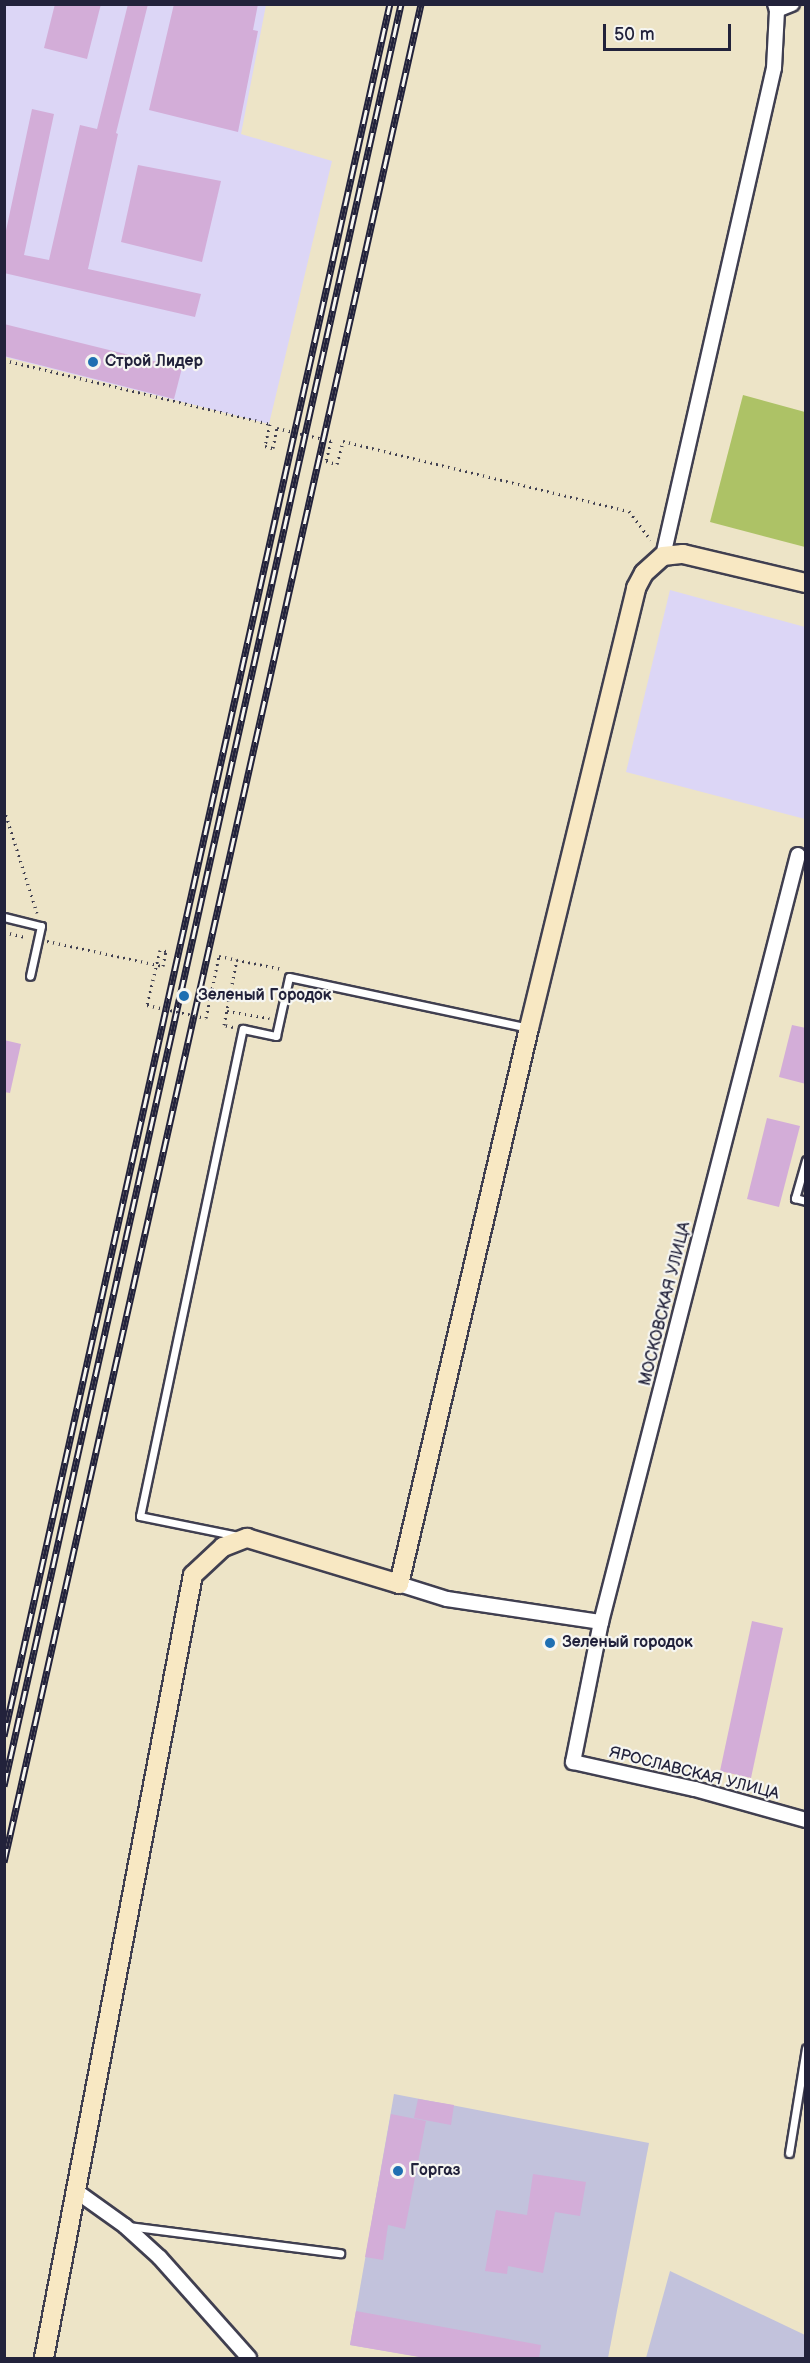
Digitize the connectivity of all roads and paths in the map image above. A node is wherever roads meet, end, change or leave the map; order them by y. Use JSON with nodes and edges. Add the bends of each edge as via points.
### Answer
{"nodes":[{"id":1,"x":792,"y":4,"type":"edge"},
{"id":2,"x":776,"y":7,"type":"edge"},
{"id":3,"x":4,"y":360,"type":"edge"},
{"id":4,"x":663,"y":556,"type":"junction"},
{"id":5,"x":806,"y":583,"type":"edge"},
{"id":6,"x":4,"y":809,"type":"edge"},
{"id":7,"x":798,"y":855,"type":"dead end"},
{"id":8,"x":4,"y":917,"type":"edge"},
{"id":9,"x":41,"y":926,"type":"junction"},
{"id":10,"x":4,"y":932,"type":"edge"},
{"id":11,"x":38,"y":939,"type":"junction"},
{"id":12,"x":237,"y":959,"type":"junction"},
{"id":13,"x":280,"y":968,"type":"dead end"},
{"id":14,"x":30,"y":976,"type":"dead end"},
{"id":15,"x":227,"y":1011,"type":"junction"},
{"id":16,"x":280,"y":1019,"type":"junction"},
{"id":17,"x":529,"y":1028,"type":"junction"},
{"id":18,"x":243,"y":1029,"type":"junction"},
{"id":19,"x":806,"y":1160,"type":"edge"},
{"id":20,"x":806,"y":1201,"type":"edge"},
{"id":21,"x":247,"y":1538,"type":"junction"},
{"id":22,"x":399,"y":1584,"type":"junction"},
{"id":23,"x":601,"y":1622,"type":"junction"},
{"id":24,"x":573,"y":1762,"type":"joint"},
{"id":25,"x":806,"y":1820,"type":"edge"},
{"id":26,"x":806,"y":2048,"type":"edge"},
{"id":27,"x":789,"y":2153,"type":"dead end"},
{"id":28,"x":76,"y":2191,"type":"junction"},
{"id":29,"x":125,"y":2226,"type":"junction"},
{"id":30,"x":340,"y":2253,"type":"dead end"},
{"id":31,"x":44,"y":2358,"type":"edge"},
{"id":32,"x":249,"y":2358,"type":"edge"}],
"edges":[{"from":1,"to":2,"type":"street"},
{"from":2,"to":4,"type":"street","via":[[774,68]]},
{"from":3,"to":4,"type":"path","via":[[270,424],[265,446],[273,448],[277,428],[332,441],[327,461],[337,464],[343,441],[629,511]]},
{"from":4,"to":5,"type":"street","via":[[683,554]]},
{"from":4,"to":17,"type":"street","via":[[644,573],[636,588]]},
{"from":6,"to":9,"type":"path"},
{"from":7,"to":23,"type":"street","name":"МОСКОВСКАЯ УЛИЦА"},
{"from":8,"to":9,"type":"lane"},
{"from":9,"to":11,"type":"lane"},
{"from":10,"to":11,"type":"path"},
{"from":11,"to":12,"type":"path","bridge":true,"via":[[163,966],[166,951],[160,950],[147,1005],[206,1018],[219,956]]},
{"from":11,"to":14,"type":"lane"},
{"from":12,"to":13,"type":"path"},
{"from":12,"to":15,"type":"path"},
{"from":15,"to":16,"type":"path"},
{"from":15,"to":18,"type":"path","via":[[224,1025]]},
{"from":16,"to":17,"type":"lane","via":[[289,976]]},
{"from":16,"to":18,"type":"lane","via":[[276,1036]]},
{"from":17,"to":22,"type":"street"},
{"from":18,"to":21,"type":"lane","via":[[140,1516]]},
{"from":19,"to":20,"type":"lane","via":[[795,1198]]},
{"from":21,"to":22,"type":"street"},
{"from":21,"to":28,"type":"street","via":[[223,1547],[193,1575]]},
{"from":22,"to":23,"type":"street","via":[[447,1599]]},
{"from":23,"to":24,"type":"street","name":"МОСКОВСКАЯ УЛИЦА"},
{"from":24,"to":25,"type":"street","name":"ЯРОСЛАВСКАЯ УЛИЦА","via":[[695,1789]]},
{"from":26,"to":27,"type":"lane"},
{"from":28,"to":29,"type":"street"},
{"from":28,"to":31,"type":"street"},
{"from":29,"to":30,"type":"lane"},
{"from":29,"to":32,"type":"street","via":[[160,2258]]}]}
